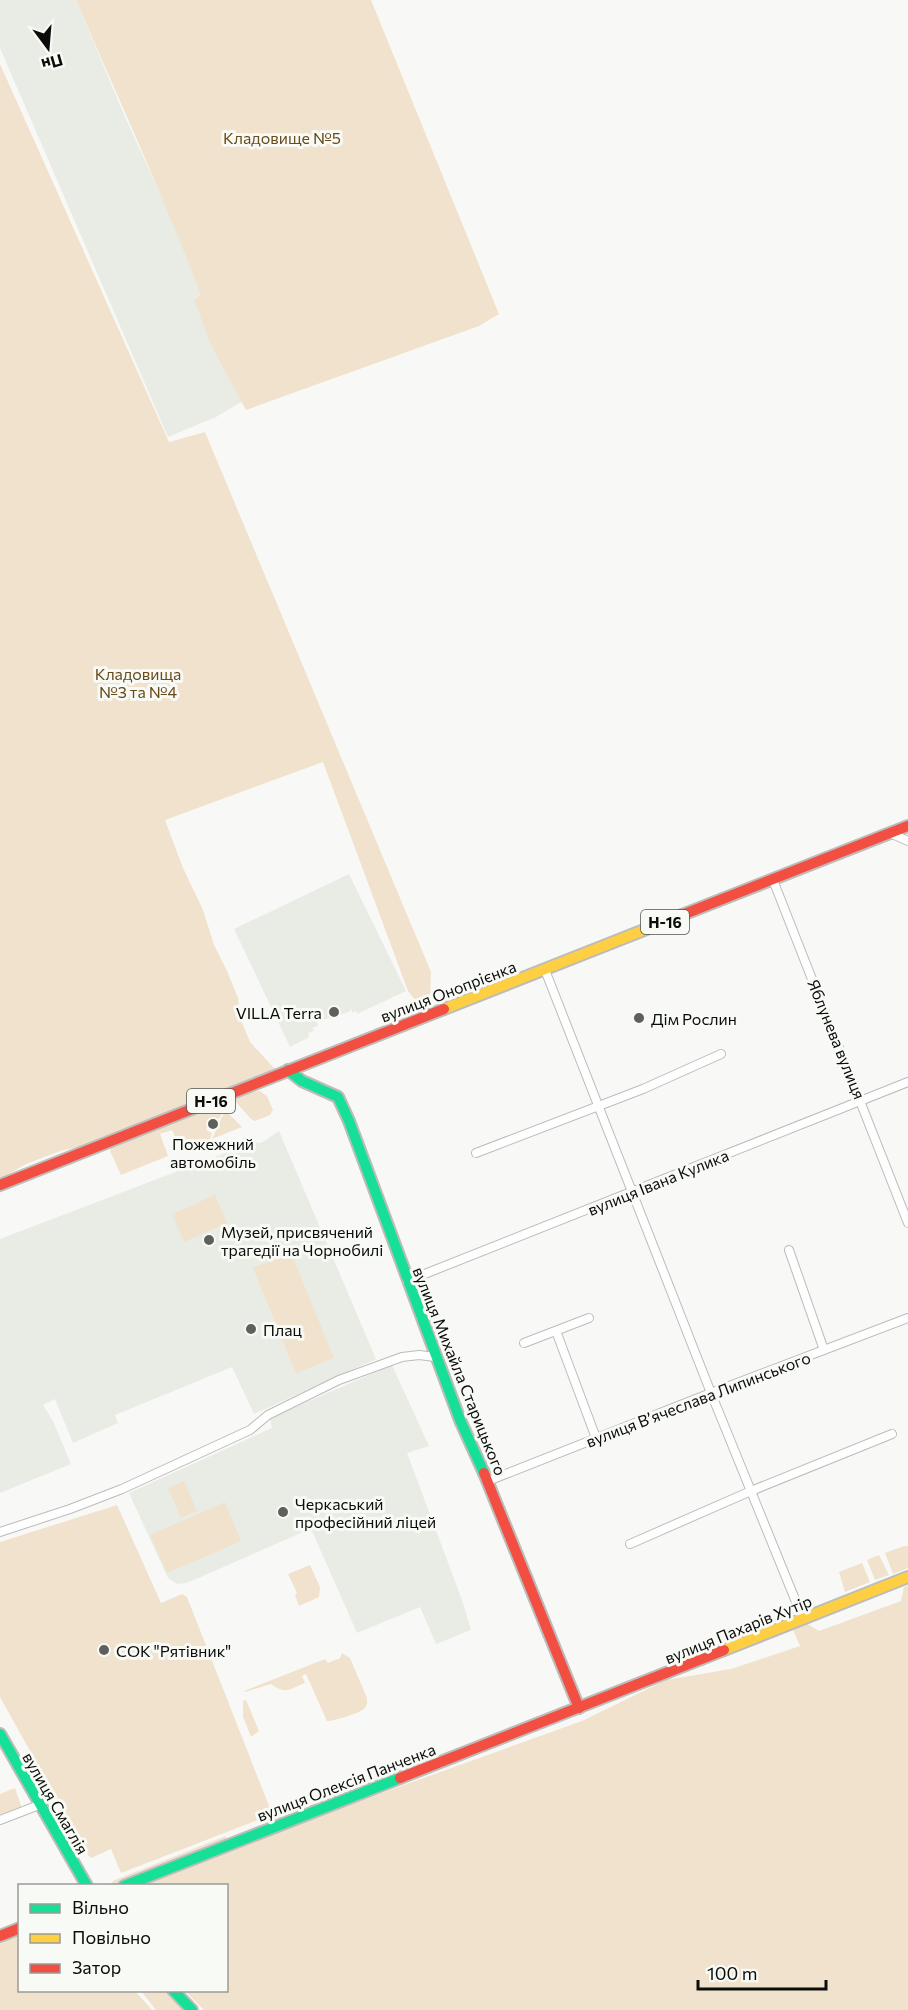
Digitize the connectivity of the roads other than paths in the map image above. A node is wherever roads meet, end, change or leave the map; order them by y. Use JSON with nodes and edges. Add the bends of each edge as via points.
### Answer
{"nodes":[{"id":1,"x":908,"y":826,"type":"edge"},
{"id":2,"x":890,"y":833,"type":"junction"},
{"id":3,"x":908,"y":841,"type":"edge"},
{"id":4,"x":773,"y":880,"type":"junction"},
{"id":5,"x":545,"y":970,"type":"junction"},
{"id":6,"x":721,"y":1054,"type":"dead end"},
{"id":7,"x":288,"y":1070,"type":"junction"},
{"id":8,"x":908,"y":1082,"type":"edge"},
{"id":9,"x":861,"y":1101,"type":"junction"},
{"id":10,"x":598,"y":1106,"type":"junction"},
{"id":11,"x":476,"y":1153,"type":"dead end"},
{"id":12,"x":0,"y":1185,"type":"edge"},
{"id":13,"x":631,"y":1192,"type":"junction"},
{"id":14,"x":908,"y":1195,"type":"edge"},
{"id":15,"x":899,"y":1199,"type":"junction"},
{"id":16,"x":908,"y":1223,"type":"edge"},
{"id":17,"x":789,"y":1250,"type":"dead end"},
{"id":18,"x":407,"y":1281,"type":"junction"},
{"id":19,"x":589,"y":1318,"type":"dead end"},
{"id":20,"x":908,"y":1318,"type":"edge"},
{"id":21,"x":556,"y":1331,"type":"junction"},
{"id":22,"x":524,"y":1343,"type":"dead end"},
{"id":23,"x":824,"y":1350,"type":"junction"},
{"id":24,"x":435,"y":1356,"type":"junction"},
{"id":25,"x":711,"y":1393,"type":"junction"},
{"id":26,"x":892,"y":1434,"type":"dead end"},
{"id":27,"x":596,"y":1438,"type":"junction"},
{"id":28,"x":488,"y":1481,"type":"junction"},
{"id":29,"x":751,"y":1491,"type":"junction"},
{"id":30,"x":0,"y":1532,"type":"edge"},
{"id":31,"x":630,"y":1544,"type":"dead end"},
{"id":32,"x":908,"y":1577,"type":"edge"},
{"id":33,"x":803,"y":1619,"type":"junction"},
{"id":34,"x":579,"y":1708,"type":"junction"},
{"id":35,"x":0,"y":1734,"type":"edge"},
{"id":36,"x":39,"y":1805,"type":"junction"},
{"id":37,"x":0,"y":1820,"type":"edge"},
{"id":38,"x":86,"y":1884,"type":"edge"},
{"id":39,"x":129,"y":1884,"type":"edge"},
{"id":40,"x":18,"y":1929,"type":"edge"},
{"id":41,"x":0,"y":1936,"type":"edge"},
{"id":42,"x":175,"y":1992,"type":"edge"},
{"id":43,"x":192,"y":2010,"type":"edge"}],
"edges":[{"from":1,"to":2,"type":"street","name":"вулиця Онопрієнка","number":"Н-16"},
{"from":2,"to":3,"type":"street"},
{"from":2,"to":4,"type":"street","name":"вулиця Онопрієнка","number":"Н-16"},
{"from":4,"to":5,"type":"street","name":"вулиця Онопрієнка","number":"Н-16"},
{"from":4,"to":9,"type":"street","name":"Яблунева вулиця"},
{"from":5,"to":7,"type":"street","name":"вулиця Онопрієнка","number":"Н-16"},
{"from":5,"to":10,"type":"street"},
{"from":6,"to":10,"type":"street"},
{"from":7,"to":12,"type":"street","name":"вулиця Онопрієнка","number":"Н-16"},
{"from":7,"to":18,"type":"street","name":"вулиця Михайла Старицького","via":[[302,1081],[338,1097]]},
{"from":8,"to":9,"type":"street","name":"вулиця Івана Кулика"},
{"from":9,"to":13,"type":"street","name":"вулиця Івана Кулика"},
{"from":9,"to":15,"type":"street","name":"Яблунева вулиця"},
{"from":10,"to":11,"type":"street"},
{"from":10,"to":13,"type":"street"},
{"from":13,"to":18,"type":"street","name":"вулиця Івана Кулика"},
{"from":13,"to":25,"type":"street"},
{"from":14,"to":15,"type":"street"},
{"from":15,"to":16,"type":"street","name":"Яблунева вулиця"},
{"from":17,"to":23,"type":"street"},
{"from":18,"to":24,"type":"street","name":"вулиця Михайла Старицького"},
{"from":19,"to":21,"type":"street"},
{"from":20,"to":23,"type":"street","name":"вулиця Вʼячеслава Липинського"},
{"from":21,"to":22,"type":"street"},
{"from":21,"to":27,"type":"street"},
{"from":23,"to":25,"type":"street","name":"вулиця Вʼячеслава Липинського"},
{"from":24,"to":28,"type":"street","name":"вулиця Михайла Старицького"},
{"from":24,"to":30,"type":"street","via":[[402,1357],[339,1380],[268,1415],[250,1430],[122,1489]]},
{"from":25,"to":27,"type":"street","name":"вулиця Вʼячеслава Липинського"},
{"from":25,"to":29,"type":"street"},
{"from":26,"to":29,"type":"street"},
{"from":27,"to":28,"type":"street","name":"вулиця Вʼячеслава Липинського"},
{"from":28,"to":34,"type":"street","name":"вулиця Михайла Старицького"},
{"from":29,"to":31,"type":"street"},
{"from":29,"to":33,"type":"street"},
{"from":32,"to":33,"type":"street","name":"вулиця Пахарів Хутір"},
{"from":33,"to":34,"type":"street","name":"вулиця Пахарів Хутір"},
{"from":34,"to":39,"type":"street","name":"вулиця Олексія Панченка"},
{"from":35,"to":36,"type":"street","name":"вулиця Смаглія"},
{"from":36,"to":37,"type":"street"},
{"from":36,"to":38,"type":"street","name":"вулиця Смаглія"},
{"from":40,"to":41,"type":"street"},
{"from":42,"to":43,"type":"street"}]}
